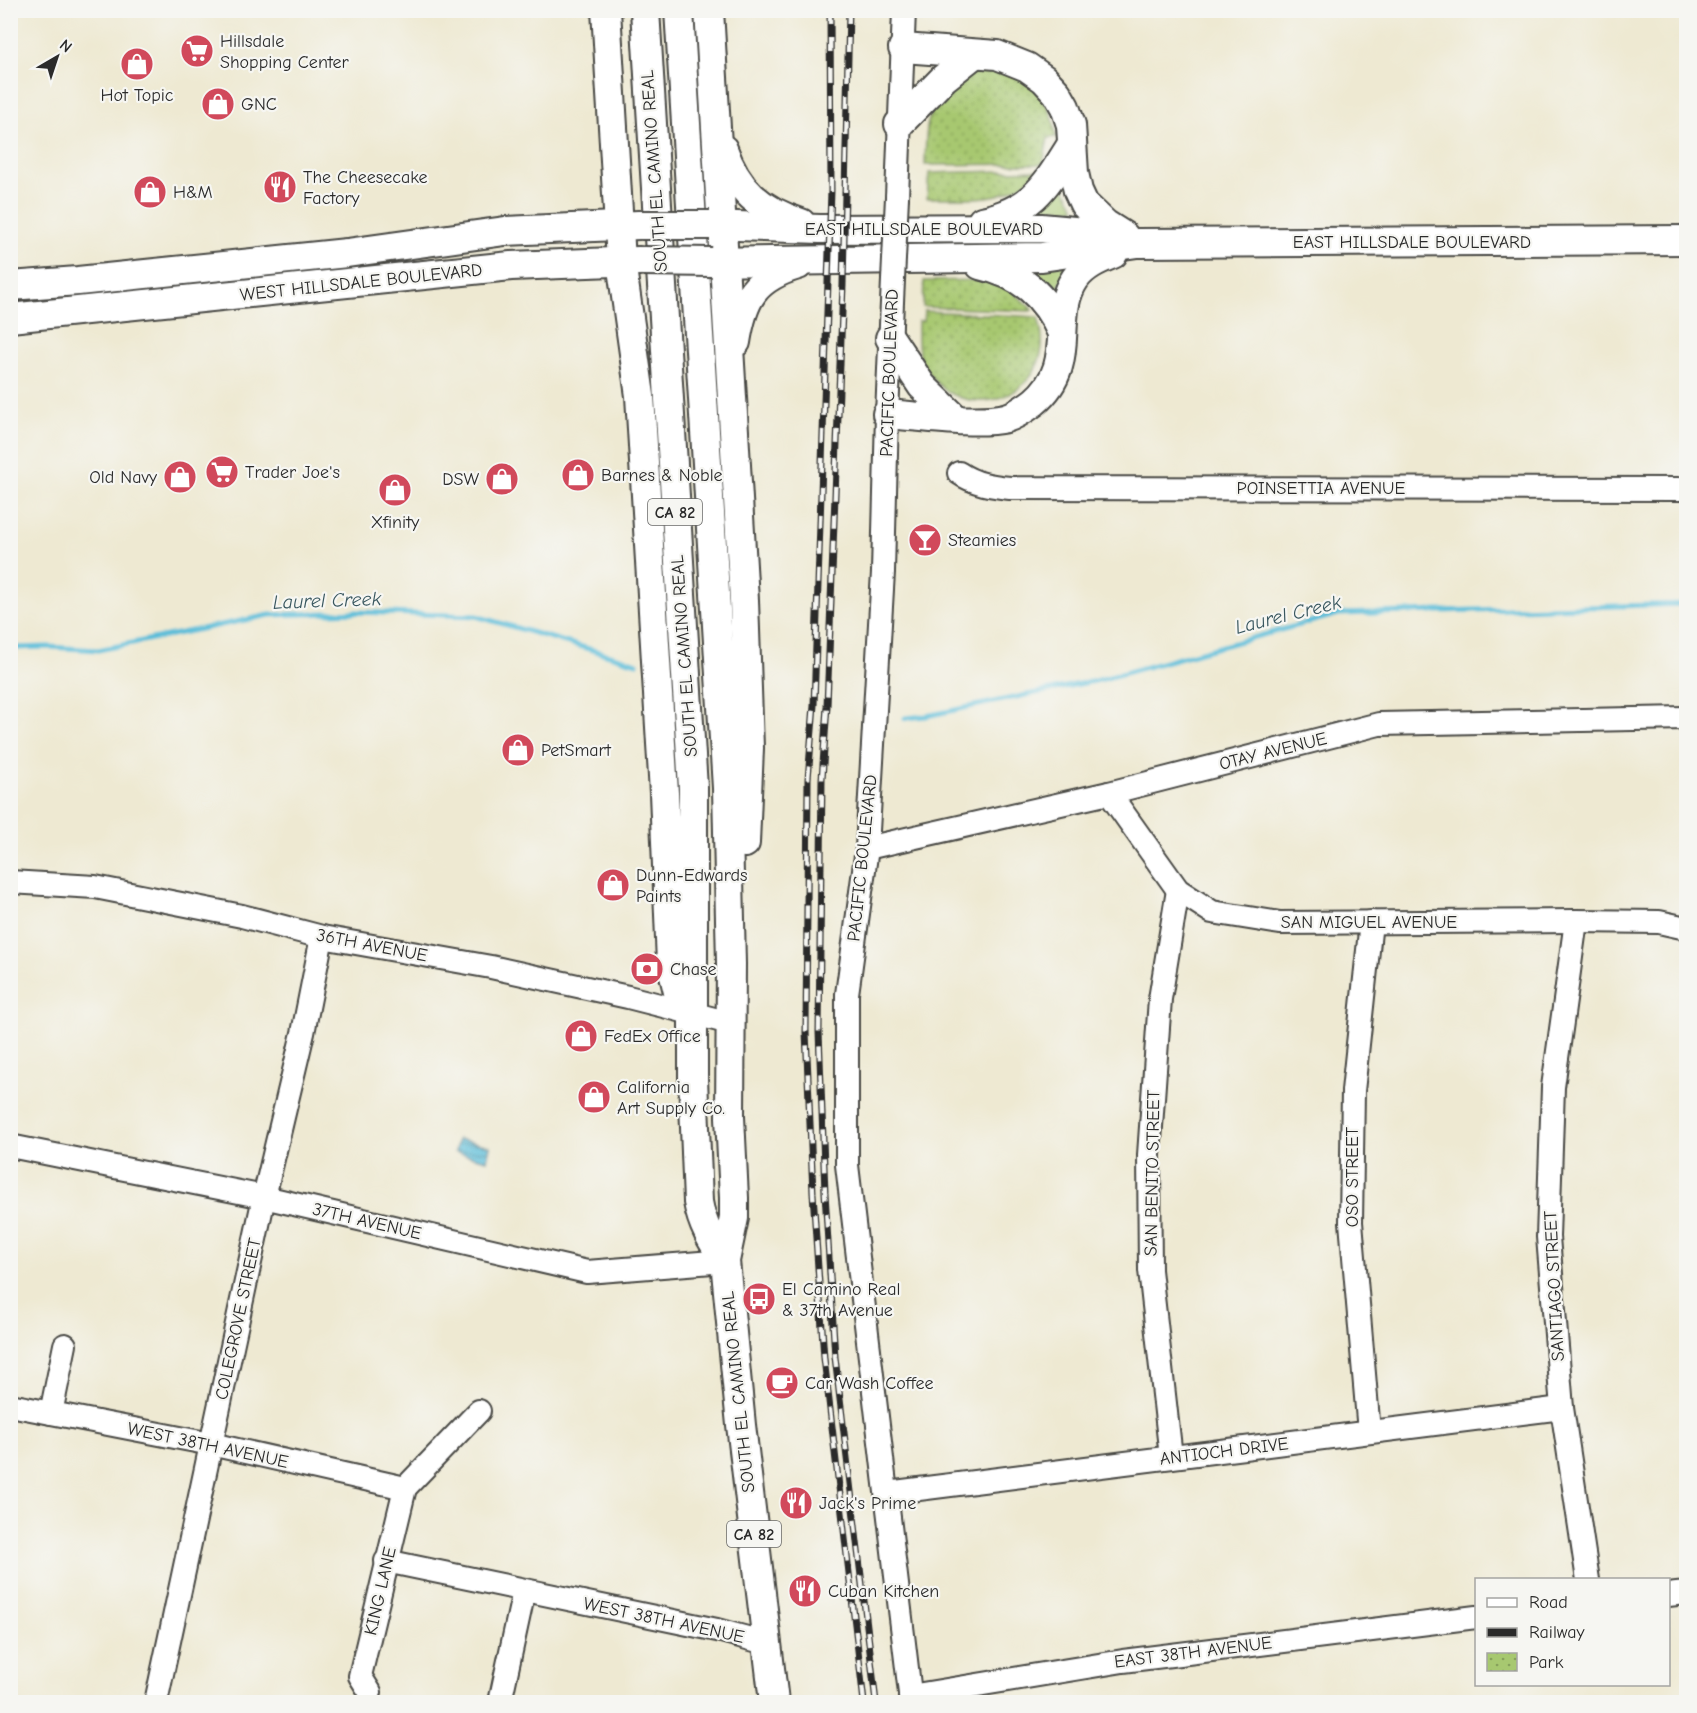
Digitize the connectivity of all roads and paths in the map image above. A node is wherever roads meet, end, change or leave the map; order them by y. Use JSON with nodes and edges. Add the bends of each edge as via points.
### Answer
{"nodes":[{"id":1,"x":606,"y":10,"type":"edge"},
{"id":2,"x":645,"y":10,"type":"edge"},
{"id":3,"x":679,"y":10,"type":"edge"},
{"id":4,"x":709,"y":10,"type":"edge"},
{"id":5,"x":904,"y":10,"type":"edge"},
{"id":6,"x":903,"y":48,"type":"junction"},
{"id":7,"x":973,"y":55,"type":"junction"},
{"id":8,"x":899,"y":124,"type":"junction"},
{"id":9,"x":716,"y":129,"type":"junction"},
{"id":10,"x":1072,"y":144,"type":"junction"},
{"id":11,"x":630,"y":225,"type":"junction"},
{"id":12,"x":716,"y":225,"type":"junction"},
{"id":13,"x":945,"y":228,"type":"junction"},
{"id":14,"x":820,"y":229,"type":"junction"},
{"id":15,"x":1686,"y":240,"type":"edge"},
{"id":16,"x":1137,"y":243,"type":"junction"},
{"id":17,"x":949,"y":258,"type":"junction"},
{"id":18,"x":814,"y":260,"type":"junction"},
{"id":19,"x":632,"y":261,"type":"junction"},
{"id":20,"x":718,"y":262,"type":"junction"},
{"id":21,"x":10,"y":286,"type":"edge"},
{"id":22,"x":10,"y":318,"type":"edge"},
{"id":23,"x":1062,"y":333,"type":"junction"},
{"id":24,"x":890,"y":338,"type":"junction"},
{"id":25,"x":731,"y":376,"type":"junction"},
{"id":26,"x":887,"y":414,"type":"junction"},
{"id":27,"x":956,"y":419,"type":"junction"},
{"id":28,"x":959,"y":473,"type":"dead end"},
{"id":29,"x":1686,"y":489,"type":"edge"},
{"id":30,"x":1686,"y":718,"type":"edge"},
{"id":31,"x":1109,"y":793,"type":"junction"},
{"id":32,"x":867,"y":848,"type":"junction"},
{"id":33,"x":10,"y":882,"type":"edge"},
{"id":34,"x":1178,"y":890,"type":"junction"},
{"id":35,"x":1576,"y":921,"type":"junction"},
{"id":36,"x":1371,"y":922,"type":"junction"},
{"id":37,"x":1686,"y":928,"type":"edge"},
{"id":38,"x":322,"y":937,"type":"junction"},
{"id":39,"x":731,"y":964,"type":"junction"},
{"id":40,"x":693,"y":1013,"type":"junction"},
{"id":41,"x":730,"y":1023,"type":"junction"},
{"id":42,"x":10,"y":1146,"type":"edge"},
{"id":43,"x":264,"y":1197,"type":"junction"},
{"id":44,"x":725,"y":1261,"type":"junction"},
{"id":45,"x":65,"y":1345,"type":"dead end"},
{"id":46,"x":10,"y":1405,"type":"edge"},
{"id":47,"x":1562,"y":1408,"type":"junction"},
{"id":48,"x":479,"y":1411,"type":"dead end"},
{"id":49,"x":51,"y":1413,"type":"junction"},
{"id":50,"x":1369,"y":1432,"type":"junction"},
{"id":51,"x":211,"y":1444,"type":"junction"},
{"id":52,"x":1171,"y":1457,"type":"junction"},
{"id":53,"x":405,"y":1488,"type":"junction"},
{"id":54,"x":886,"y":1493,"type":"junction"},
{"id":55,"x":386,"y":1561,"type":"junction"},
{"id":56,"x":1588,"y":1578,"type":"edge"},
{"id":57,"x":524,"y":1591,"type":"junction"},
{"id":58,"x":1686,"y":1593,"type":"edge"},
{"id":59,"x":1670,"y":1595,"type":"edge"},
{"id":60,"x":1475,"y":1617,"type":"edge"},
{"id":61,"x":766,"y":1643,"type":"junction"},
{"id":62,"x":370,"y":1692,"type":"dead end"},
{"id":63,"x":910,"y":1700,"type":"edge"},
{"id":64,"x":156,"y":1702,"type":"edge"},
{"id":65,"x":500,"y":1702,"type":"edge"},
{"id":66,"x":774,"y":1702,"type":"edge"}],
"edges":[{"from":1,"to":11,"type":"main road"},
{"from":2,"to":40,"type":"main road","name":"SOUTH EL CAMINO REAL","number":"CA 82","via":[[693,788]]},
{"from":3,"to":39,"type":"main road","name":"SOUTH EL CAMINO REAL","number":"CA 82","via":[[725,735]]},
{"from":4,"to":9,"type":"main road"},
{"from":5,"to":6,"type":"street","name":"PACIFIC BOULEVARD"},
{"from":6,"to":7,"type":"main road"},
{"from":6,"to":8,"type":"street","name":"PACIFIC BOULEVARD"},
{"from":7,"to":8,"type":"main road"},
{"from":7,"to":10,"type":"main road","via":[[1010,59],[1044,79],[1065,107]]},
{"from":8,"to":24,"type":"street","name":"PACIFIC BOULEVARD","bridge":true},
{"from":9,"to":12,"type":"main road"},
{"from":9,"to":14,"type":"main road","via":[[732,171],[749,195],[775,213]]},
{"from":10,"to":13,"type":"main road","via":[[1044,188],[1020,207],[998,218]]},
{"from":10,"to":16,"type":"main road","via":[[1074,173],[1084,204],[1105,224]]},
{"from":11,"to":12,"type":"main road","name":"WEST HILLSDALE BOULEVARD","bridge":true},
{"from":11,"to":19,"type":"main road"},
{"from":11,"to":21,"type":"main road","name":"WEST HILLSDALE BOULEVARD","via":[[505,231],[347,252]]},
{"from":12,"to":14,"type":"main road","name":"EAST HILLSDALE BOULEVARD"},
{"from":12,"to":20,"type":"main road"},
{"from":13,"to":14,"type":"main road","name":"EAST HILLSDALE BOULEVARD"},
{"from":13,"to":16,"type":"main road","name":"EAST HILLSDALE BOULEVARD","via":[[1041,228]]},
{"from":15,"to":16,"type":"main road","name":"EAST HILLSDALE BOULEVARD"},
{"from":16,"to":17,"type":"main road","name":"EAST HILLSDALE BOULEVARD","via":[[1041,257]]},
{"from":16,"to":23,"type":"main road","via":[[1095,262],[1075,279],[1069,291]]},
{"from":17,"to":18,"type":"main road","name":"EAST HILLSDALE BOULEVARD"},
{"from":17,"to":23,"type":"main road","via":[[1014,276],[1044,302]]},
{"from":18,"to":20,"type":"main road","name":"EAST HILLSDALE BOULEVARD"},
{"from":18,"to":25,"type":"main road","via":[[770,275],[752,292],[738,331]]},
{"from":19,"to":20,"type":"main road","name":"WEST HILLSDALE BOULEVARD","bridge":true},
{"from":19,"to":22,"type":"main road","name":"WEST HILLSDALE BOULEVARD","via":[[511,266]]},
{"from":19,"to":40,"type":"main road","via":[[671,963],[678,992]]},
{"from":20,"to":25,"type":"main road"},
{"from":23,"to":27,"type":"main road","via":[[1062,352],[1054,378],[1041,396],[1008,417],[987,421]]},
{"from":24,"to":26,"type":"street","name":"PACIFIC BOULEVARD"},
{"from":24,"to":27,"type":"main road","via":[[916,378]]},
{"from":25,"to":39,"type":"main road","via":[[749,748],[747,829]]},
{"from":26,"to":27,"type":"main road"},
{"from":26,"to":32,"type":"street","name":"PACIFIC BOULEVARD","via":[[883,572]]},
{"from":28,"to":29,"type":"street","name":"POINSETTIA AVENUE","via":[[987,486],[1010,488]]},
{"from":30,"to":31,"type":"street","name":"OTAY AVENUE","via":[[1379,724]]},
{"from":31,"to":32,"type":"street","name":"OTAY AVENUE"},
{"from":31,"to":34,"type":"street","name":"SAN MIGUEL AVENUE"},
{"from":32,"to":54,"type":"street","name":"PACIFIC BOULEVARD","via":[[847,994],[847,1165]]},
{"from":33,"to":38,"type":"street","name":"36TH AVENUE","via":[[95,887],[242,916]]},
{"from":34,"to":36,"type":"street","name":"SAN MIGUEL AVENUE","via":[[1212,912],[1280,923]]},
{"from":34,"to":52,"type":"street","name":"SAN BENITO STREET","via":[[1160,999],[1149,1155],[1150,1270]]},
{"from":35,"to":36,"type":"street","name":"SAN MIGUEL AVENUE"},
{"from":35,"to":37,"type":"street","name":"SAN MIGUEL AVENUE","via":[[1659,922]]},
{"from":35,"to":47,"type":"street","name":"SANTIAGO STREET","via":[[1553,1086],[1548,1225]]},
{"from":36,"to":50,"type":"street","name":"OSO STREET","via":[[1353,1091],[1351,1222]]},
{"from":38,"to":40,"type":"street","name":"36TH AVENUE","via":[[491,967]]},
{"from":38,"to":43,"type":"street","name":"COLEGROVE STREET"},
{"from":39,"to":41,"type":"main road","name":"SOUTH EL CAMINO REAL","number":"CA 82"},
{"from":40,"to":41,"type":"street","name":"36TH AVENUE"},
{"from":40,"to":44,"type":"main road","name":"SOUTH EL CAMINO REAL","number":"CA 82","via":[[698,1202],[708,1235]]},
{"from":41,"to":44,"type":"main road","name":"SOUTH EL CAMINO REAL","number":"CA 82","via":[[734,1218]]},
{"from":42,"to":43,"type":"street","name":"37TH AVENUE"},
{"from":43,"to":44,"type":"street","name":"37TH AVENUE","via":[[587,1272]]},
{"from":43,"to":51,"type":"street","name":"COLEGROVE STREET"},
{"from":44,"to":61,"type":"main road","name":"SOUTH EL CAMINO REAL","number":"CA 82"},
{"from":45,"to":49,"type":"street"},
{"from":46,"to":49,"type":"street","name":"WEST 38TH AVENUE"},
{"from":47,"to":50,"type":"street","name":"ANTIOCH DRIVE"},
{"from":47,"to":56,"type":"street","name":"SANTIAGO STREET"},
{"from":48,"to":53,"type":"street"},
{"from":49,"to":51,"type":"street","name":"WEST 38TH AVENUE"},
{"from":50,"to":52,"type":"street","name":"ANTIOCH DRIVE"},
{"from":51,"to":53,"type":"street","name":"WEST 38TH AVENUE"},
{"from":51,"to":64,"type":"street","name":"COLEGROVE STREET"},
{"from":52,"to":54,"type":"street","name":"ANTIOCH DRIVE"},
{"from":53,"to":55,"type":"street","name":"KING LANE"},
{"from":54,"to":63,"type":"street","name":"PACIFIC BOULEVARD"},
{"from":55,"to":57,"type":"street","name":"WEST 38TH AVENUE"},
{"from":55,"to":62,"type":"street","name":"KING LANE","via":[[360,1676]]},
{"from":57,"to":61,"type":"street","name":"WEST 38TH AVENUE"},
{"from":57,"to":65,"type":"street"},
{"from":58,"to":59,"type":"street"},
{"from":60,"to":63,"type":"street","name":"EAST 38TH AVENUE","via":[[1123,1661]]},
{"from":61,"to":66,"type":"main road","name":"SOUTH EL CAMINO REAL","number":"CA 82"}]}
